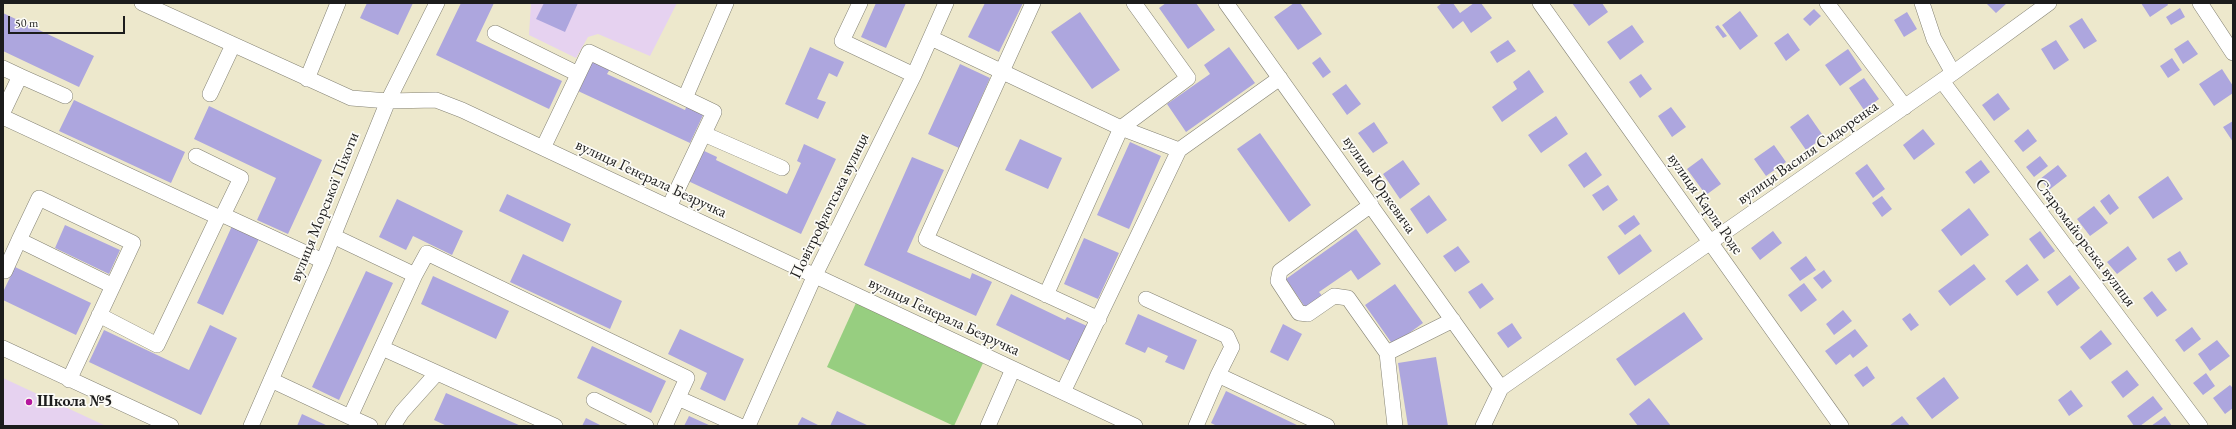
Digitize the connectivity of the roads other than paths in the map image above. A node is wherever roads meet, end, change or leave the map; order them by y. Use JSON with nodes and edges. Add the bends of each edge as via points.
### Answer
{"nodes":[{"id":1,"x":142,"y":3,"type":"edge"},
{"id":2,"x":338,"y":3,"type":"edge"},
{"id":3,"x":437,"y":3,"type":"edge"},
{"id":4,"x":726,"y":3,"type":"edge"},
{"id":5,"x":860,"y":3,"type":"edge"},
{"id":6,"x":946,"y":3,"type":"edge"},
{"id":7,"x":1033,"y":3,"type":"edge"},
{"id":8,"x":1134,"y":3,"type":"edge"},
{"id":9,"x":1226,"y":3,"type":"edge"},
{"id":10,"x":1540,"y":3,"type":"edge"},
{"id":11,"x":1827,"y":3,"type":"edge"},
{"id":12,"x":1922,"y":3,"type":"edge"},
{"id":13,"x":2049,"y":3,"type":"edge"},
{"id":14,"x":2200,"y":3,"type":"edge"},
{"id":15,"x":495,"y":33,"type":"dead end"},
{"id":16,"x":931,"y":38,"type":"junction"},
{"id":17,"x":233,"y":46,"type":"junction"},
{"id":18,"x":2233,"y":53,"type":"edge"},
{"id":19,"x":3,"y":68,"type":"edge"},
{"id":20,"x":1002,"y":71,"type":"junction"},
{"id":21,"x":578,"y":74,"type":"junction"},
{"id":22,"x":914,"y":75,"type":"junction"},
{"id":23,"x":20,"y":76,"type":"junction"},
{"id":24,"x":1948,"y":77,"type":"junction"},
{"id":25,"x":1280,"y":78,"type":"junction"},
{"id":26,"x":307,"y":80,"type":"junction"},
{"id":27,"x":210,"y":94,"type":"dead end"},
{"id":28,"x":65,"y":96,"type":"dead end"},
{"id":29,"x":685,"y":98,"type":"junction"},
{"id":30,"x":388,"y":102,"type":"junction"},
{"id":31,"x":1905,"y":107,"type":"junction"},
{"id":32,"x":3,"y":112,"type":"edge"},
{"id":33,"x":3,"y":117,"type":"edge"},
{"id":34,"x":1121,"y":128,"type":"junction"},
{"id":35,"x":704,"y":134,"type":"junction"},
{"id":36,"x":543,"y":148,"type":"junction"},
{"id":37,"x":1178,"y":150,"type":"junction"},
{"id":38,"x":196,"y":156,"type":"dead end"},
{"id":39,"x":782,"y":168,"type":"dead end"},
{"id":40,"x":1371,"y":205,"type":"junction"},
{"id":41,"x":669,"y":207,"type":"junction"},
{"id":42,"x":221,"y":216,"type":"junction"},
{"id":43,"x":333,"y":236,"type":"junction"},
{"id":44,"x":19,"y":240,"type":"junction"},
{"id":45,"x":1711,"y":243,"type":"junction"},
{"id":46,"x":323,"y":261,"type":"junction"},
{"id":47,"x":4,"y":272,"type":"edge"},
{"id":48,"x":415,"y":275,"type":"junction"},
{"id":49,"x":815,"y":275,"type":"junction"},
{"id":50,"x":113,"y":286,"type":"junction"},
{"id":51,"x":1046,"y":295,"type":"junction"},
{"id":52,"x":1146,"y":299,"type":"dead end"},
{"id":53,"x":99,"y":315,"type":"junction"},
{"id":54,"x":1098,"y":319,"type":"junction"},
{"id":55,"x":1453,"y":320,"type":"junction"},
{"id":56,"x":3,"y":348,"type":"edge"},
{"id":57,"x":382,"y":348,"type":"junction"},
{"id":58,"x":1388,"y":353,"type":"junction"},
{"id":59,"x":1013,"y":369,"type":"junction"},
{"id":60,"x":436,"y":374,"type":"junction"},
{"id":61,"x":1218,"y":375,"type":"junction"},
{"id":62,"x":68,"y":380,"type":"junction"},
{"id":63,"x":271,"y":380,"type":"junction"},
{"id":64,"x":1501,"y":388,"type":"junction"},
{"id":65,"x":1063,"y":392,"type":"junction"},
{"id":66,"x":678,"y":398,"type":"junction"},
{"id":67,"x":594,"y":400,"type":"dead end"},
{"id":68,"x":350,"y":417,"type":"junction"},
{"id":69,"x":171,"y":426,"type":"edge"},
{"id":70,"x":251,"y":426,"type":"edge"},
{"id":71,"x":370,"y":426,"type":"edge"},
{"id":72,"x":393,"y":426,"type":"edge"},
{"id":73,"x":555,"y":426,"type":"edge"},
{"id":74,"x":646,"y":426,"type":"edge"},
{"id":75,"x":665,"y":426,"type":"edge"},
{"id":76,"x":740,"y":426,"type":"edge"},
{"id":77,"x":748,"y":426,"type":"edge"},
{"id":78,"x":988,"y":426,"type":"edge"},
{"id":79,"x":1135,"y":426,"type":"edge"},
{"id":80,"x":1196,"y":426,"type":"edge"},
{"id":81,"x":1327,"y":426,"type":"edge"},
{"id":82,"x":1395,"y":426,"type":"edge"},
{"id":83,"x":1483,"y":426,"type":"edge"},
{"id":84,"x":1841,"y":426,"type":"edge"},
{"id":85,"x":2200,"y":426,"type":"edge"}],
"edges":[{"from":1,"to":17,"type":"street","name":"вулиця Генерала Безручка"},
{"from":2,"to":26,"type":"street"},
{"from":3,"to":30,"type":"street","name":"вулиця Морської Піхоти"},
{"from":4,"to":29,"type":"street"},
{"from":5,"to":22,"type":"street","via":[[842,41]]},
{"from":6,"to":16,"type":"street","name":"Повітрофлотська вулиця"},
{"from":7,"to":20,"type":"street"},
{"from":8,"to":34,"type":"street","via":[[1188,78]]},
{"from":9,"to":25,"type":"street","name":"вулиця Юркевича"},
{"from":10,"to":45,"type":"street","name":"вулиця Карла Роде"},
{"from":11,"to":31,"type":"street"},
{"from":12,"to":24,"type":"street","name":"Старомайорська вулиця"},
{"from":13,"to":24,"type":"street","name":"вулиця Василя Сидоренка"},
{"from":14,"to":18,"type":"street"},
{"from":15,"to":21,"type":"street"},
{"from":16,"to":20,"type":"street"},
{"from":16,"to":22,"type":"street","name":"Повітрофлотська вулиця"},
{"from":17,"to":26,"type":"street","name":"вулиця Генерала Безручка"},
{"from":17,"to":27,"type":"street"},
{"from":19,"to":23,"type":"street"},
{"from":20,"to":34,"type":"street"},
{"from":20,"to":51,"type":"street","via":[[926,239]]},
{"from":21,"to":29,"type":"street","via":[[588,52]]},
{"from":21,"to":36,"type":"street"},
{"from":22,"to":49,"type":"street","name":"Повітрофлотська вулиця"},
{"from":23,"to":28,"type":"street"},
{"from":23,"to":32,"type":"street"},
{"from":24,"to":31,"type":"street","name":"вулиця Василя Сидоренка"},
{"from":24,"to":85,"type":"street","name":"Старомайорська вулиця"},
{"from":25,"to":37,"type":"street"},
{"from":25,"to":40,"type":"street","name":"вулиця Юркевича"},
{"from":26,"to":30,"type":"street","name":"вулиця Генерала Безручка","via":[[351,98]]},
{"from":29,"to":35,"type":"street","via":[[714,112]]},
{"from":30,"to":36,"type":"street","name":"вулиця Генерала Безручка","via":[[436,100]]},
{"from":30,"to":43,"type":"street","name":"вулиця Морської Піхоти"},
{"from":31,"to":45,"type":"street","name":"вулиця Василя Сидоренка"},
{"from":33,"to":42,"type":"street"},
{"from":34,"to":37,"type":"street"},
{"from":34,"to":51,"type":"street"},
{"from":35,"to":39,"type":"street"},
{"from":35,"to":41,"type":"street"},
{"from":36,"to":41,"type":"street","name":"вулиця Генерала Безручка"},
{"from":37,"to":54,"type":"street"},
{"from":38,"to":42,"type":"street","via":[[241,178]]},
{"from":40,"to":55,"type":"street","name":"вулиця Юркевича"},
{"from":40,"to":58,"type":"street","via":[[1280,271],[1278,281],[1299,313],[1308,314],[1334,296],[1348,298]]},
{"from":41,"to":49,"type":"street","name":"вулиця Генерала Безручка"},
{"from":42,"to":46,"type":"street"},
{"from":42,"to":53,"type":"street","via":[[157,344]]},
{"from":43,"to":46,"type":"street","name":"вулиця Морської Піхоти"},
{"from":43,"to":48,"type":"street"},
{"from":44,"to":47,"type":"street"},
{"from":44,"to":50,"type":"street"},
{"from":44,"to":50,"type":"street","via":[[39,198],[133,243]]},
{"from":45,"to":64,"type":"street","name":"вулиця Василя Сидоренка"},
{"from":45,"to":84,"type":"street","name":"вулиця Карла Роде"},
{"from":46,"to":63,"type":"street","name":"вулиця Морської Піхоти"},
{"from":48,"to":57,"type":"street"},
{"from":48,"to":66,"type":"street","via":[[427,253],[687,378]]},
{"from":49,"to":59,"type":"street","name":"вулиця Генерала Безручка"},
{"from":49,"to":77,"type":"street","name":"Повітрофлотська вулиця"},
{"from":50,"to":53,"type":"street"},
{"from":51,"to":54,"type":"street"},
{"from":52,"to":61,"type":"street","via":[[1227,336],[1232,347]]},
{"from":53,"to":62,"type":"street"},
{"from":54,"to":65,"type":"street"},
{"from":55,"to":58,"type":"street"},
{"from":55,"to":64,"type":"street","name":"вулиця Юркевича"},
{"from":56,"to":62,"type":"street"},
{"from":57,"to":60,"type":"street"},
{"from":57,"to":68,"type":"street"},
{"from":58,"to":82,"type":"street"},
{"from":59,"to":65,"type":"street","name":"вулиця Генерала Безручка"},
{"from":59,"to":78,"type":"street"},
{"from":60,"to":72,"type":"street"},
{"from":60,"to":73,"type":"street"},
{"from":61,"to":80,"type":"street"},
{"from":61,"to":81,"type":"street"},
{"from":62,"to":69,"type":"street"},
{"from":63,"to":68,"type":"street"},
{"from":63,"to":70,"type":"street","name":"вулиця Морської Піхоти"},
{"from":64,"to":83,"type":"street"},
{"from":65,"to":79,"type":"street","name":"вулиця Генерала Безручка"},
{"from":66,"to":75,"type":"street"},
{"from":66,"to":76,"type":"street"},
{"from":67,"to":74,"type":"street"},
{"from":68,"to":71,"type":"street"}]}
